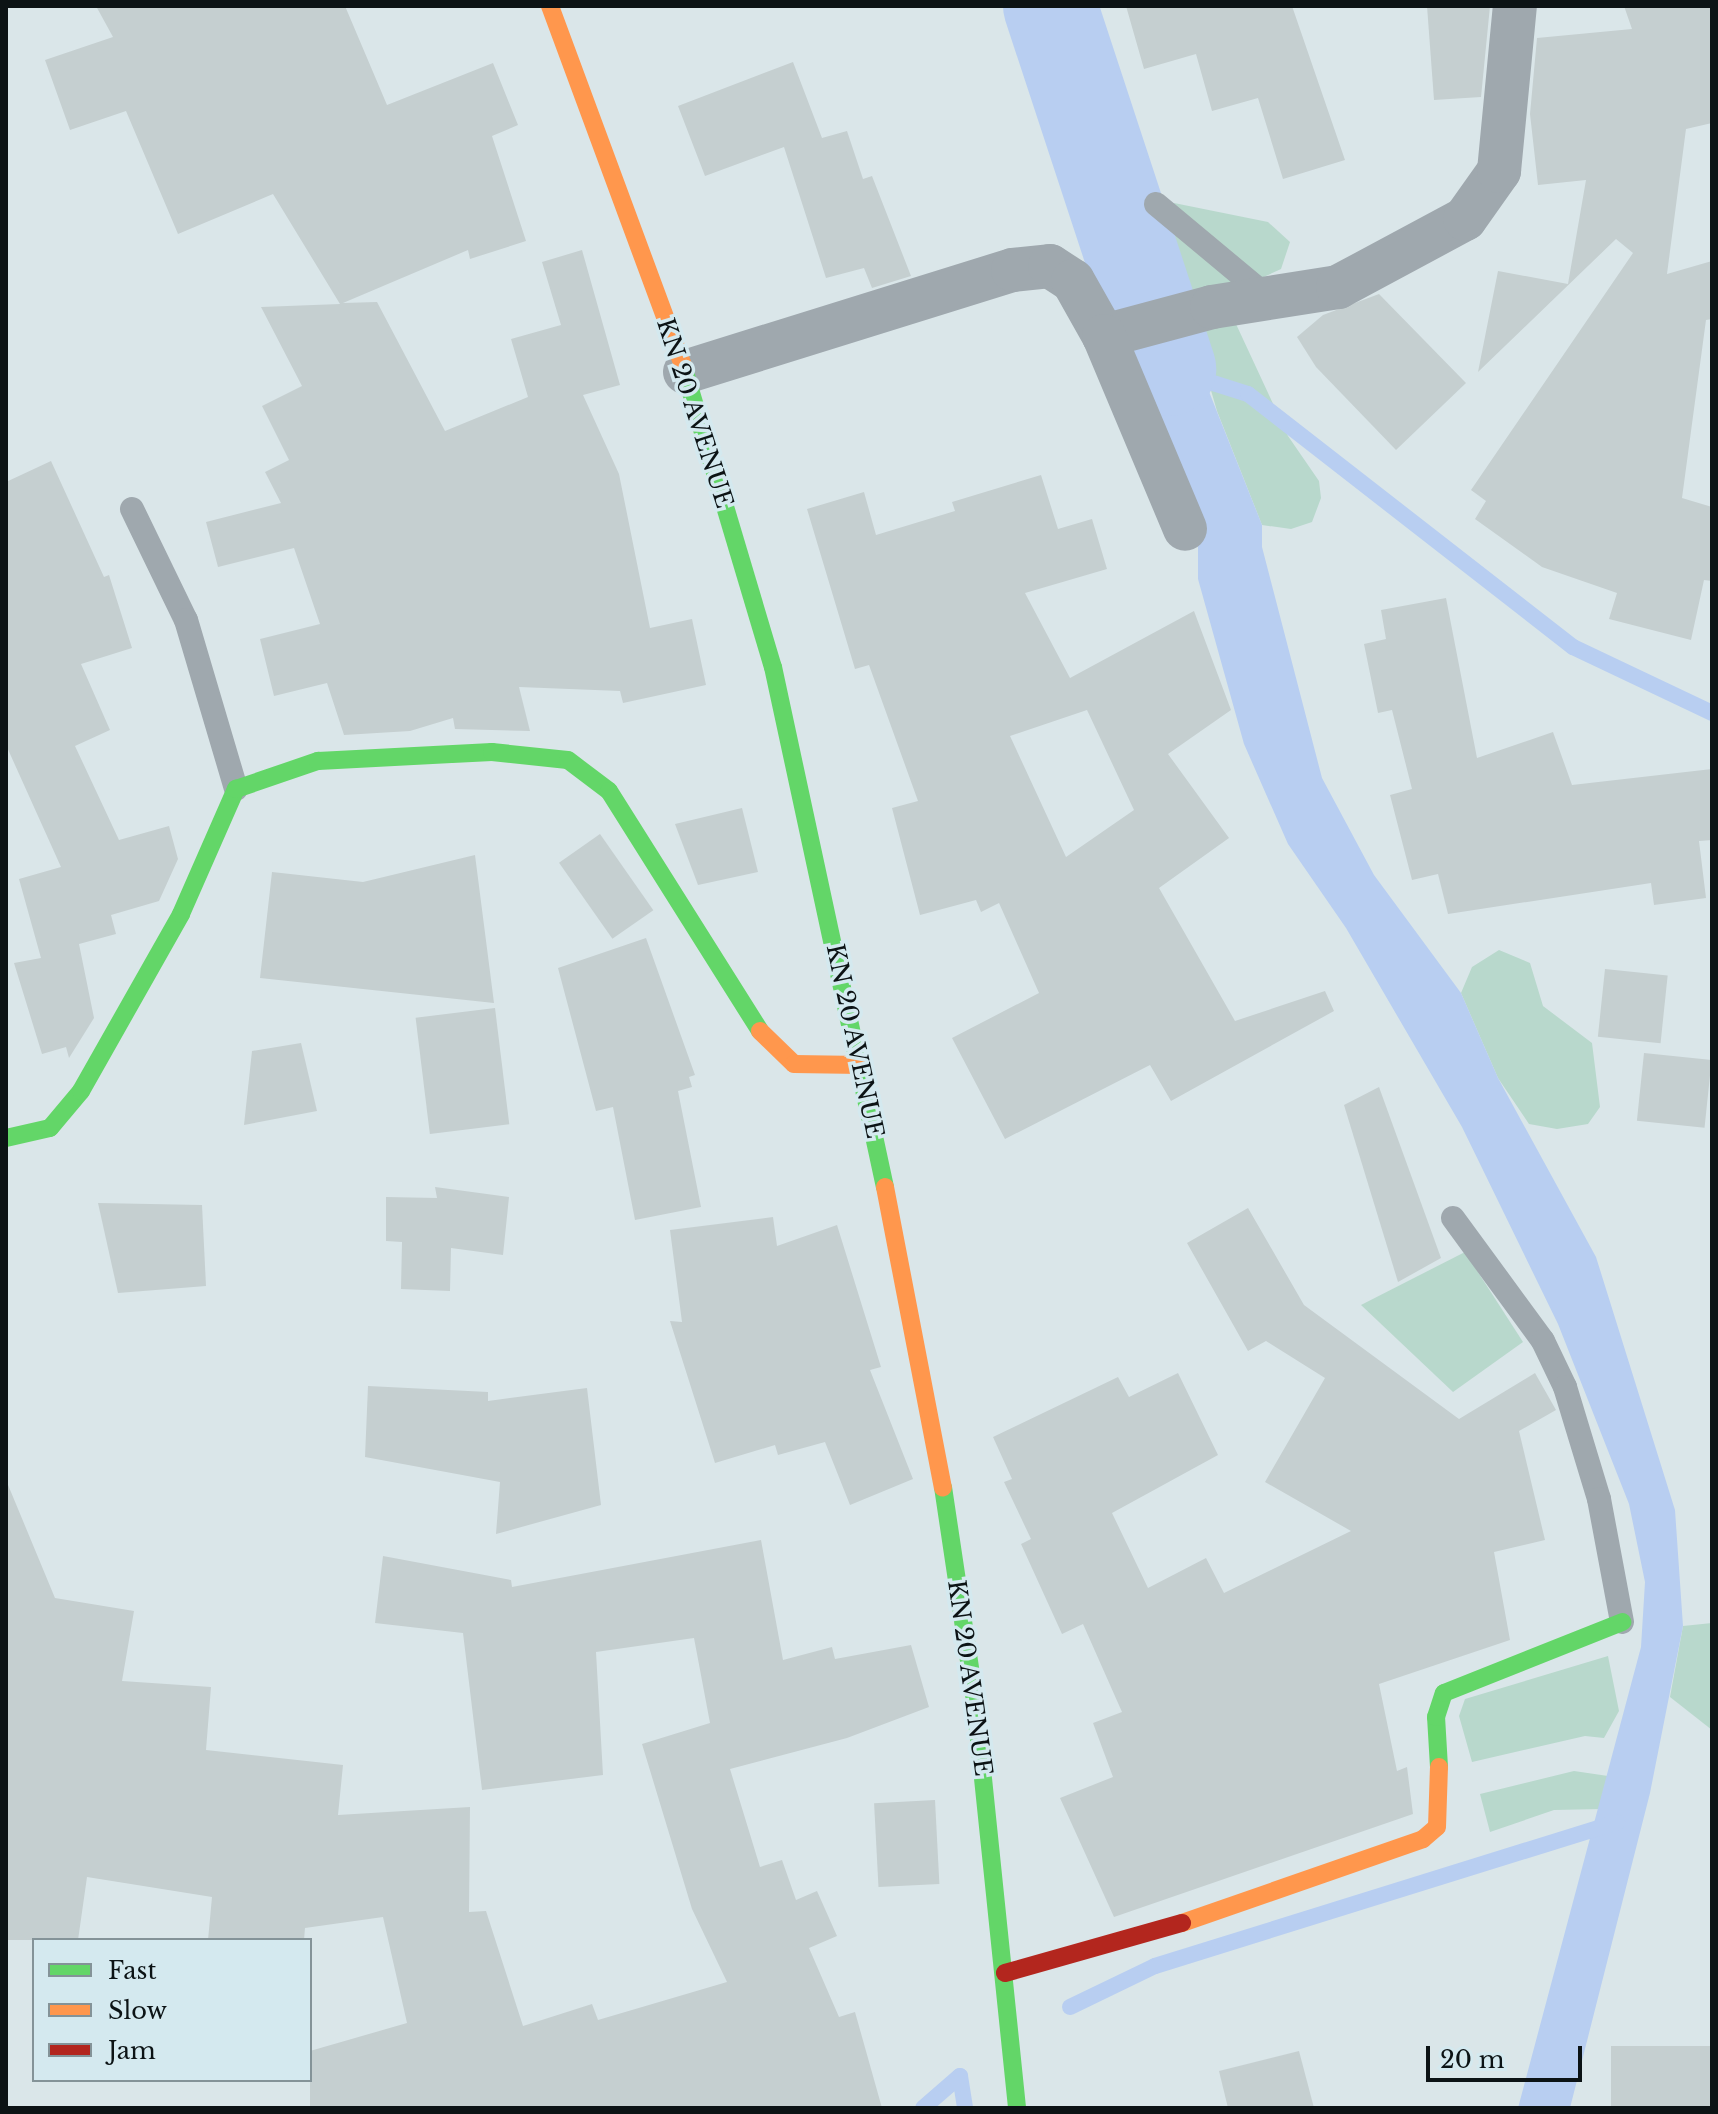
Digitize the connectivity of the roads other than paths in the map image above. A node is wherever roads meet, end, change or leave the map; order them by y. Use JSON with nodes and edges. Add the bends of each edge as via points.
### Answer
{"nodes":[{"id":1,"x":550,"y":6,"type":"edge"},
{"id":2,"x":1515,"y":6,"type":"edge"},
{"id":3,"x":1156,"y":204,"type":"dead end"},
{"id":4,"x":1271,"y":301,"type":"junction"},
{"id":5,"x":1115,"y":334,"type":"junction"},
{"id":6,"x":685,"y":372,"type":"junction"},
{"id":7,"x":132,"y":509,"type":"dead end"},
{"id":8,"x":1185,"y":529,"type":"dead end"},
{"id":9,"x":236,"y":789,"type":"junction"},
{"id":10,"x":861,"y":1065,"type":"junction"},
{"id":11,"x":6,"y":1138,"type":"edge"},
{"id":12,"x":1453,"y":1218,"type":"dead end"},
{"id":13,"x":1622,"y":1622,"type":"joint"},
{"id":14,"x":1005,"y":1973,"type":"junction"},
{"id":15,"x":1017,"y":2108,"type":"edge"}],
"edges":[{"from":1,"to":6,"type":"main road","name":"KN 20 AVENUE"},
{"from":2,"to":4,"type":"street","via":[[1499,171],[1465,219],[1338,287]]},
{"from":3,"to":4,"type":"lane"},
{"from":4,"to":5,"type":"street","via":[[1212,307]]},
{"from":5,"to":6,"type":"street","via":[[1073,281],[1050,266],[1032,266]]},
{"from":5,"to":8,"type":"street"},
{"from":6,"to":10,"type":"main road","name":"KN 20 AVENUE","via":[[773,667]]},
{"from":7,"to":9,"type":"lane","via":[[186,620]]},
{"from":9,"to":10,"type":"main road","via":[[318,761],[492,752],[568,760],[609,791],[769,1045],[794,1064],[815,1069]]},
{"from":9,"to":11,"type":"main road","via":[[181,914],[81,1091],[50,1128]]},
{"from":10,"to":14,"type":"main road","name":"KN 20 AVENUE","via":[[947,1510]]},
{"from":12,"to":13,"type":"lane","via":[[1543,1341],[1565,1387],[1599,1499]]},
{"from":13,"to":14,"type":"main road","via":[[1444,1693],[1436,1717],[1442,1805],[1437,1827],[1423,1839],[1167,1928]]},
{"from":14,"to":15,"type":"main road","name":"KN 20 AVENUE"}]}
